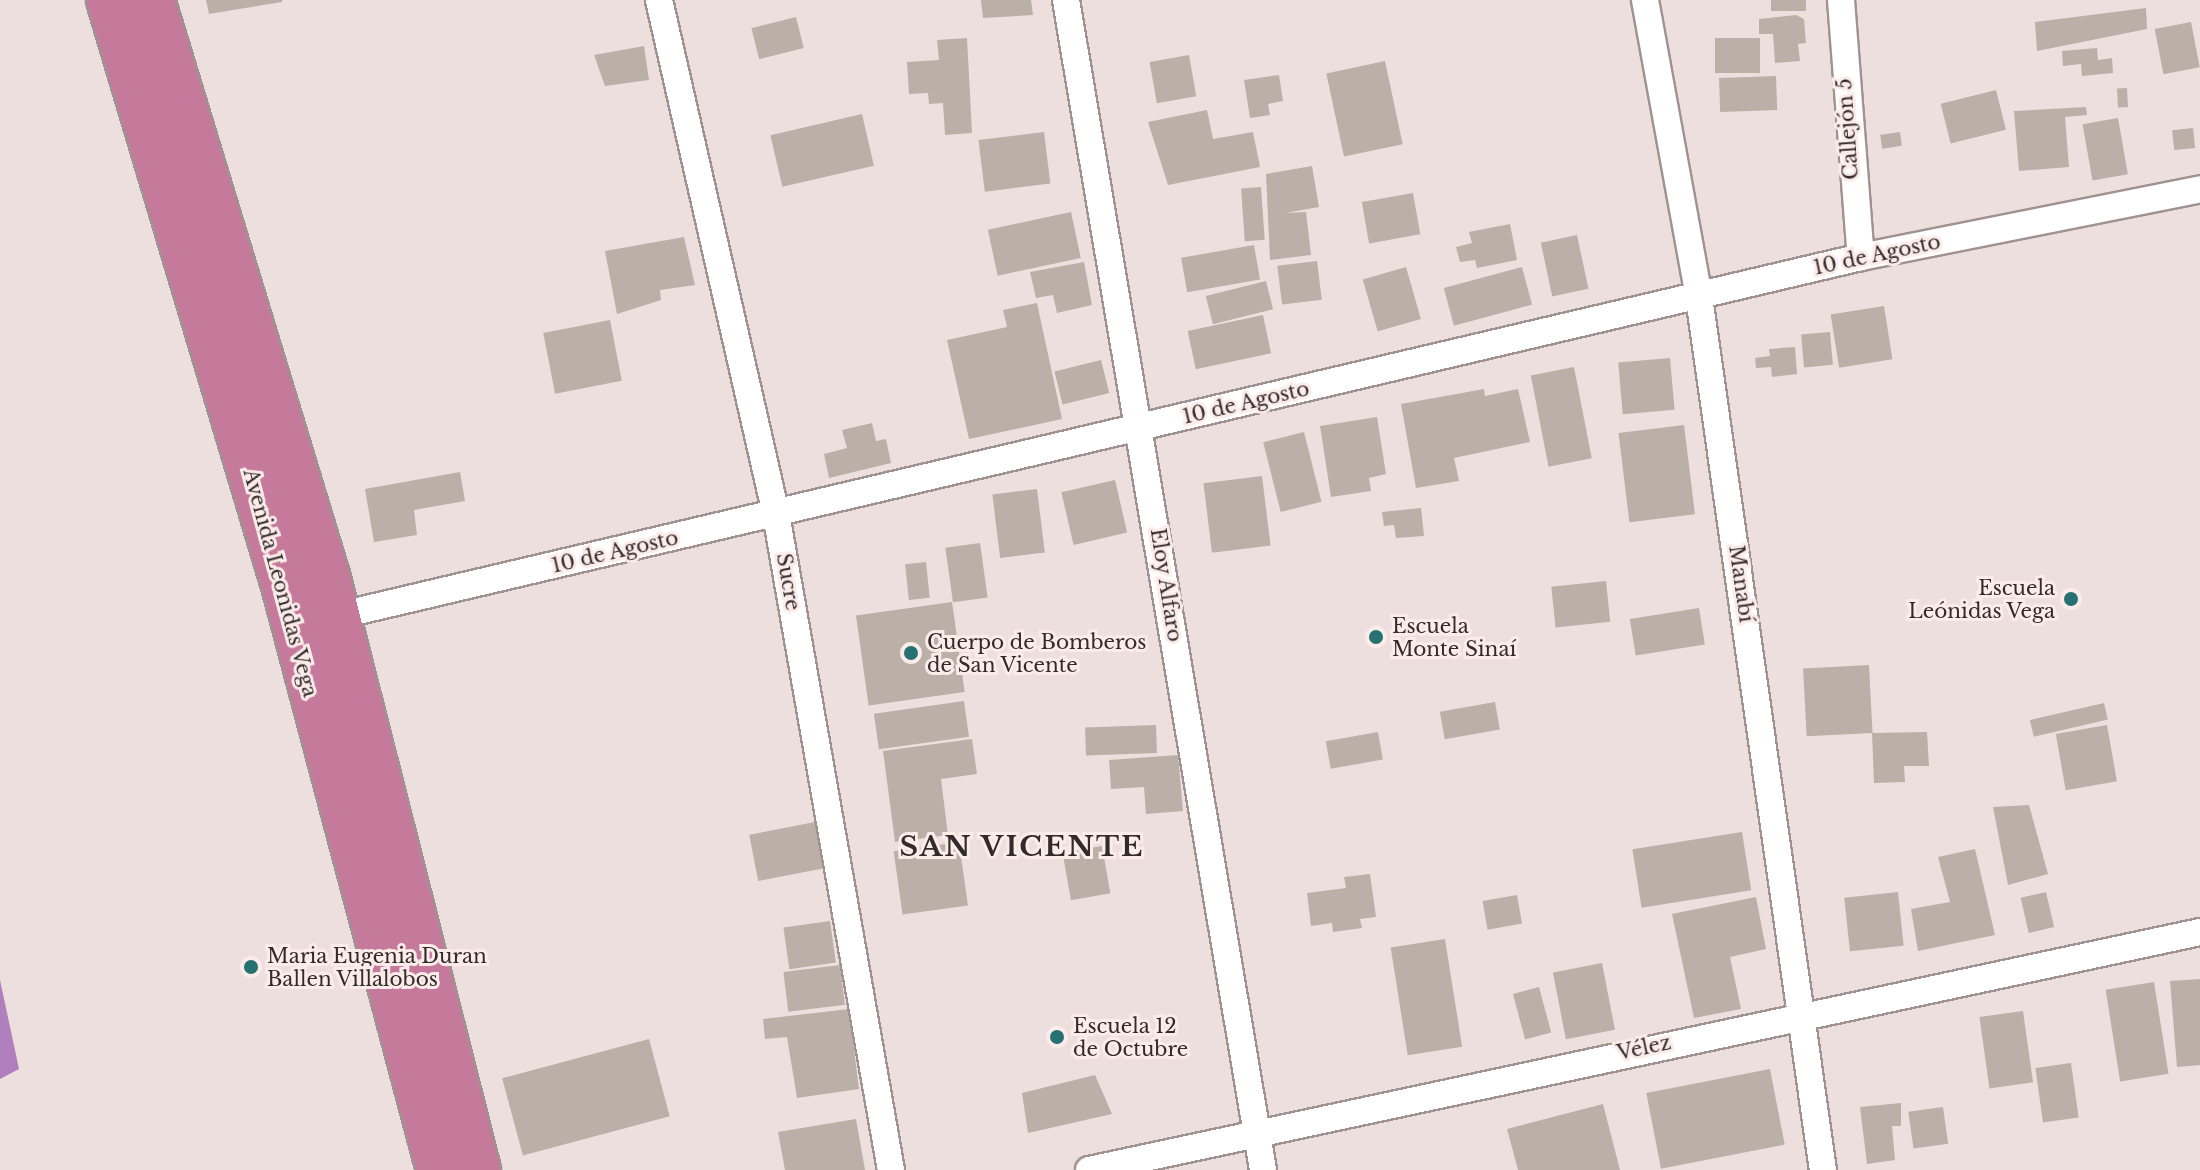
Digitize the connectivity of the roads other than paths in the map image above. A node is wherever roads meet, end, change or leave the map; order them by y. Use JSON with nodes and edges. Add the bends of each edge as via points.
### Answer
{"nodes":[{"id":1,"x":109,"y":0,"type":"edge"},
{"id":2,"x":152,"y":0,"type":"edge"},
{"id":3,"x":659,"y":0,"type":"edge"},
{"id":4,"x":1066,"y":0,"type":"edge"},
{"id":5,"x":1645,"y":0,"type":"edge"},
{"id":6,"x":1841,"y":0,"type":"edge"},
{"id":7,"x":2200,"y":189,"type":"edge"},
{"id":8,"x":1861,"y":257,"type":"junction"},
{"id":9,"x":1699,"y":297,"type":"junction"},
{"id":10,"x":1140,"y":428,"type":"junction"},
{"id":11,"x":776,"y":514,"type":"junction"},
{"id":12,"x":337,"y":616,"type":"junction"},
{"id":13,"x":294,"y":627,"type":"junction"},
{"id":14,"x":2200,"y":932,"type":"edge"},
{"id":15,"x":1804,"y":1013,"type":"junction"},
{"id":16,"x":1257,"y":1132,"type":"junction"},
{"id":17,"x":439,"y":1170,"type":"edge"},
{"id":18,"x":478,"y":1170,"type":"edge"},
{"id":19,"x":891,"y":1170,"type":"edge"},
{"id":20,"x":1089,"y":1170,"type":"edge"},
{"id":21,"x":1263,"y":1170,"type":"edge"},
{"id":22,"x":1823,"y":1170,"type":"edge"}],
"edges":[{"from":1,"to":13,"type":"highway","name":"Avenida Leonidas Vega"},
{"from":2,"to":12,"type":"highway"},
{"from":3,"to":11,"type":"street","name":"Sucre"},
{"from":4,"to":10,"type":"street","name":"Eloy Alfaro"},
{"from":5,"to":9,"type":"street","name":"Manabí"},
{"from":6,"to":8,"type":"street","name":"Callejón 5"},
{"from":7,"to":8,"type":"street","name":"10 de Agosto"},
{"from":8,"to":9,"type":"street","name":"10 de Agosto"},
{"from":9,"to":10,"type":"street","name":"10 de Agosto"},
{"from":9,"to":15,"type":"street","name":"Manabí"},
{"from":10,"to":11,"type":"street","name":"10 de Agosto"},
{"from":10,"to":16,"type":"street","name":"Eloy Alfaro"},
{"from":11,"to":12,"type":"street","name":"10 de Agosto"},
{"from":11,"to":19,"type":"street","name":"Sucre"},
{"from":12,"to":13,"type":"street","name":"10 de Agosto"},
{"from":12,"to":18,"type":"highway"},
{"from":13,"to":17,"type":"highway","name":"Avenida Leonidas Vega"},
{"from":14,"to":15,"type":"street","name":"Vélez"},
{"from":15,"to":16,"type":"street","name":"Vélez"},
{"from":15,"to":22,"type":"street","name":"Manabí"},
{"from":16,"to":20,"type":"street","name":"Vélez"},
{"from":16,"to":21,"type":"street","name":"Eloy Alfaro"}]}
